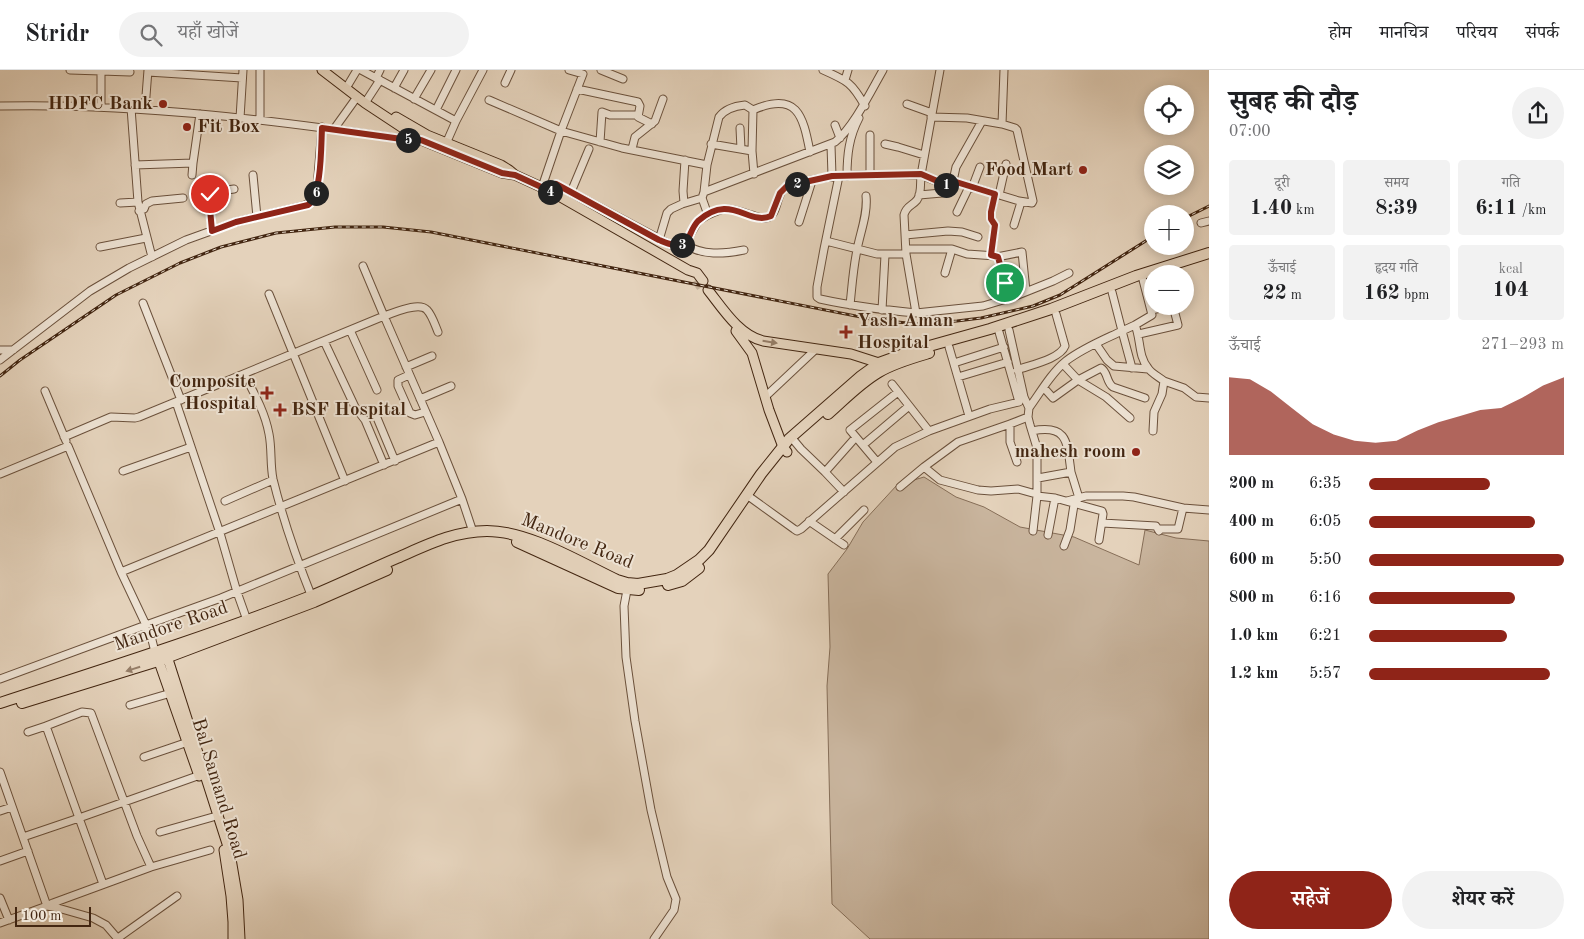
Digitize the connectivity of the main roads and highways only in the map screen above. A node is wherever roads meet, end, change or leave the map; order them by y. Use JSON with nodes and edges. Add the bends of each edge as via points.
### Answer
{"nodes":[{"id":1,"x":322,"y":70,"type":"edge"},
{"id":2,"x":328,"y":70,"type":"edge"},
{"id":3,"x":367,"y":101,"type":"junction"},
{"id":4,"x":1209,"y":253,"type":"edge"},
{"id":5,"x":1209,"y":260,"type":"edge"},
{"id":6,"x":1193,"y":265,"type":"edge"},
{"id":7,"x":1144,"y":280,"type":"edge"},
{"id":8,"x":702,"y":285,"type":"junction"},
{"id":9,"x":879,"y":363,"type":"junction"},
{"id":10,"x":794,"y":440,"type":"junction"},
{"id":11,"x":785,"y":449,"type":"junction"},
{"id":12,"x":313,"y":599,"type":"junction"},
{"id":13,"x":161,"y":655,"type":"junction"},
{"id":14,"x":0,"y":703,"type":"edge"},
{"id":15,"x":0,"y":710,"type":"edge"},
{"id":16,"x":202,"y":774,"type":"junction"},
{"id":17,"x":233,"y":939,"type":"edge"},
{"id":18,"x":240,"y":939,"type":"edge"}],
"edges":[{"from":1,"to":3,"type":"main road"},
{"from":2,"to":3,"type":"main road"},
{"from":3,"to":8,"type":"main road","via":[[424,137],[506,168],[552,192],[688,270]]},
{"from":4,"to":9,"type":"highway","name":"Mandore Road","via":[[1136,276],[1051,309]]},
{"from":5,"to":6,"type":"highway"},
{"from":7,"to":10,"type":"highway","name":"Mandore Road","via":[[1056,314],[897,363],[862,384]]},
{"from":8,"to":9,"type":"main road","one_way":true,"via":[[751,337],[851,354]]},
{"from":8,"to":11,"type":"main road","via":[[751,350]]},
{"from":9,"to":10,"type":"highway","name":"Mandore Road","via":[[860,376]]},
{"from":10,"to":11,"type":"highway","name":"Mandore Road"},
{"from":11,"to":12,"type":"highway","name":"Mandore Road","via":[[762,474],[709,550],[688,569],[667,579],[627,583],[522,536],[473,532],[455,534],[427,545]]},
{"from":11,"to":12,"type":"highway","name":"Mandore Road","via":[[714,554],[682,581],[670,585],[641,590],[618,588],[508,538],[484,538],[460,540]]},
{"from":12,"to":13,"type":"highway","name":"Mandore Road"},
{"from":13,"to":14,"type":"highway","name":"Mandore Road"},
{"from":13,"to":15,"type":"highway","name":"Mandore Road","one_way":true},
{"from":13,"to":16,"type":"main road","name":"Bal Samand Road"},
{"from":13,"to":16,"type":"main road","name":"Bal Samand Road","via":[[188,742]]},
{"from":16,"to":17,"type":"main road","name":"Bal Samand Road","via":[[225,854],[234,922]]},
{"from":16,"to":18,"type":"main road","name":"Bal Samand Road","via":[[233,865]]}]}
